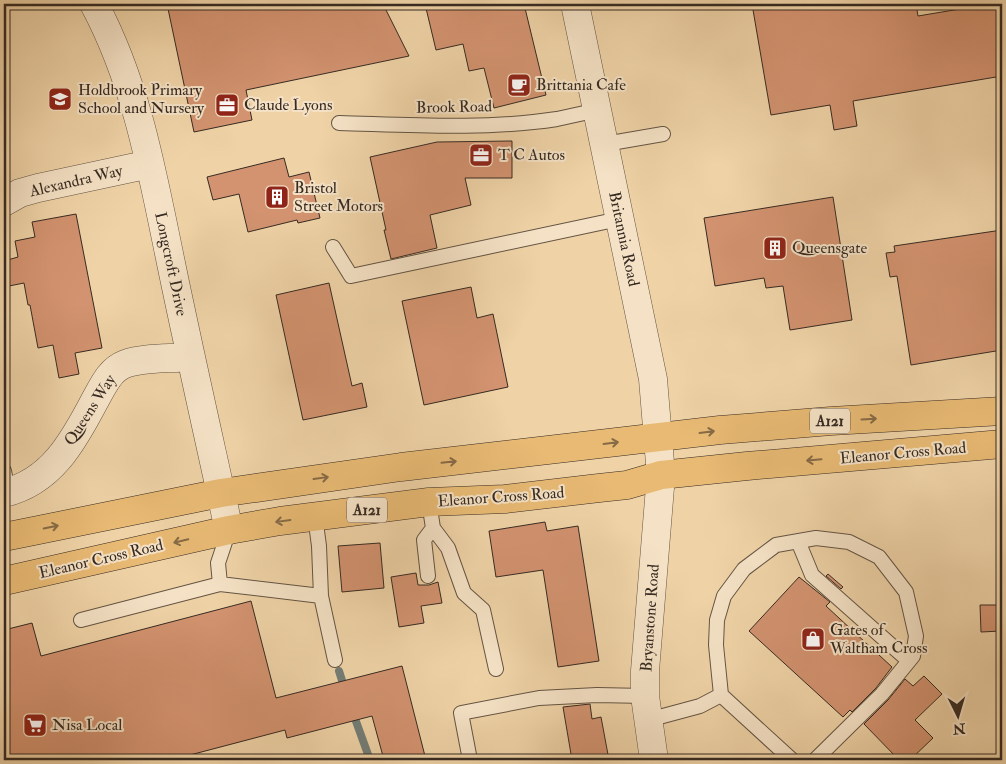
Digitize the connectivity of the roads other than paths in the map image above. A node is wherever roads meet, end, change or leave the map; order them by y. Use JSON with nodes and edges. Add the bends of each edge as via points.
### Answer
{"nodes":[{"id":1,"x":94,"y":4,"type":"edge"},
{"id":2,"x":575,"y":4,"type":"edge"},
{"id":3,"x":598,"y":110,"type":"junction"},
{"id":4,"x":339,"y":124,"type":"dead end"},
{"id":5,"x":663,"y":134,"type":"dead end"},
{"id":6,"x":605,"y":144,"type":"junction"},
{"id":7,"x":150,"y":164,"type":"junction"},
{"id":8,"x":4,"y":202,"type":"edge"},
{"id":9,"x":619,"y":219,"type":"junction"},
{"id":10,"x":333,"y":248,"type":"dead end"},
{"id":11,"x":190,"y":357,"type":"junction"},
{"id":12,"x":1002,"y":411,"type":"edge"},
{"id":13,"x":658,"y":437,"type":"junction"},
{"id":14,"x":1002,"y":444,"type":"edge"},
{"id":15,"x":661,"y":475,"type":"junction"},
{"id":16,"x":5,"y":485,"type":"edge"},
{"id":17,"x":221,"y":493,"type":"junction"},
{"id":18,"x":429,"y":502,"type":"junction"},
{"id":19,"x":315,"y":516,"type":"junction"},
{"id":20,"x":433,"y":528,"type":"junction"},
{"id":21,"x":229,"y":530,"type":"junction"},
{"id":22,"x":4,"y":537,"type":"edge"},
{"id":23,"x":798,"y":541,"type":"junction"},
{"id":24,"x":428,"y":576,"type":"dead end"},
{"id":25,"x":4,"y":581,"type":"edge"},
{"id":26,"x":220,"y":584,"type":"junction"},
{"id":27,"x":322,"y":596,"type":"junction"},
{"id":28,"x":81,"y":620,"type":"dead end"},
{"id":29,"x":335,"y":660,"type":"dead end"},
{"id":30,"x":909,"y":660,"type":"junction"},
{"id":31,"x":496,"y":669,"type":"dead end"},
{"id":32,"x":721,"y":696,"type":"junction"},
{"id":33,"x":646,"y":708,"type":"junction"},
{"id":34,"x":470,"y":760,"type":"edge"},
{"id":35,"x":654,"y":760,"type":"edge"},
{"id":36,"x":792,"y":760,"type":"edge"},
{"id":37,"x":815,"y":760,"type":"edge"}],
"edges":[{"from":1,"to":7,"type":"street","name":"Longcroft Drive","via":[[131,88]]},
{"from":2,"to":3,"type":"street","name":"Britannia Road"},
{"from":3,"to":4,"type":"lane","name":"Brook Road","via":[[556,119],[513,123],[442,126]]},
{"from":3,"to":6,"type":"street","name":"Britannia Road"},
{"from":5,"to":6,"type":"lane"},
{"from":6,"to":9,"type":"street","name":"Britannia Road"},
{"from":7,"to":8,"type":"street","name":"Alexandra Way","via":[[38,188]]},
{"from":7,"to":11,"type":"street","name":"Longcroft Drive"},
{"from":9,"to":10,"type":"lane","via":[[351,276]]},
{"from":9,"to":13,"type":"street","name":"Britannia Road","via":[[651,369]]},
{"from":11,"to":16,"type":"street","name":"Queens Way","via":[[124,364],[104,382],[62,455],[31,483]]},
{"from":11,"to":17,"type":"street","name":"Longcroft Drive"},
{"from":13,"to":12,"type":"main road","number":"A121","one_way":true,"via":[[831,421]]},
{"from":13,"to":15,"type":"street","name":"Britannia Road"},
{"from":17,"to":13,"type":"main road","number":"A121","one_way":true,"via":[[401,467]]},
{"from":14,"to":15,"type":"main road","name":"Eleanor Cross Road","number":"A121","one_way":true},
{"from":15,"to":18,"type":"main road","name":"Eleanor Cross Road","number":"A121","via":[[627,485],[571,492]]},
{"from":15,"to":33,"type":"street","name":"Bryanstone Road","via":[[645,671]]},
{"from":17,"to":21,"type":"street","name":"Longcroft Drive"},
{"from":22,"to":17,"type":"main road","number":"A121","one_way":true},
{"from":18,"to":19,"type":"main road","name":"Eleanor Cross Road","number":"A121"},
{"from":18,"to":20,"type":"lane"},
{"from":19,"to":21,"type":"main road","name":"Eleanor Cross Road","number":"A121","one_way":true},
{"from":19,"to":27,"type":"lane"},
{"from":20,"to":24,"type":"lane","via":[[424,540]]},
{"from":20,"to":31,"type":"lane","via":[[448,548],[464,593],[483,610]]},
{"from":21,"to":25,"type":"main road","name":"Eleanor Cross Road","number":"A121","one_way":true},
{"from":21,"to":26,"type":"lane","via":[[218,563]]},
{"from":23,"to":30,"type":"lane","via":[[812,575]]},
{"from":23,"to":30,"type":"lane","via":[[816,538],[849,542],[879,557],[906,592],[916,636],[913,656]]},
{"from":23,"to":32,"type":"lane","via":[[776,545],[744,569],[724,596],[717,620],[716,645]]},
{"from":26,"to":27,"type":"lane"},
{"from":26,"to":28,"type":"lane"},
{"from":27,"to":29,"type":"lane"},
{"from":30,"to":37,"type":"lane","via":[[882,694]]},
{"from":32,"to":33,"type":"lane","via":[[700,706]]},
{"from":32,"to":36,"type":"lane"},
{"from":33,"to":34,"type":"lane","via":[[597,695],[539,698],[461,713]]},
{"from":33,"to":35,"type":"street","name":"Bryanstone Road"}]}
